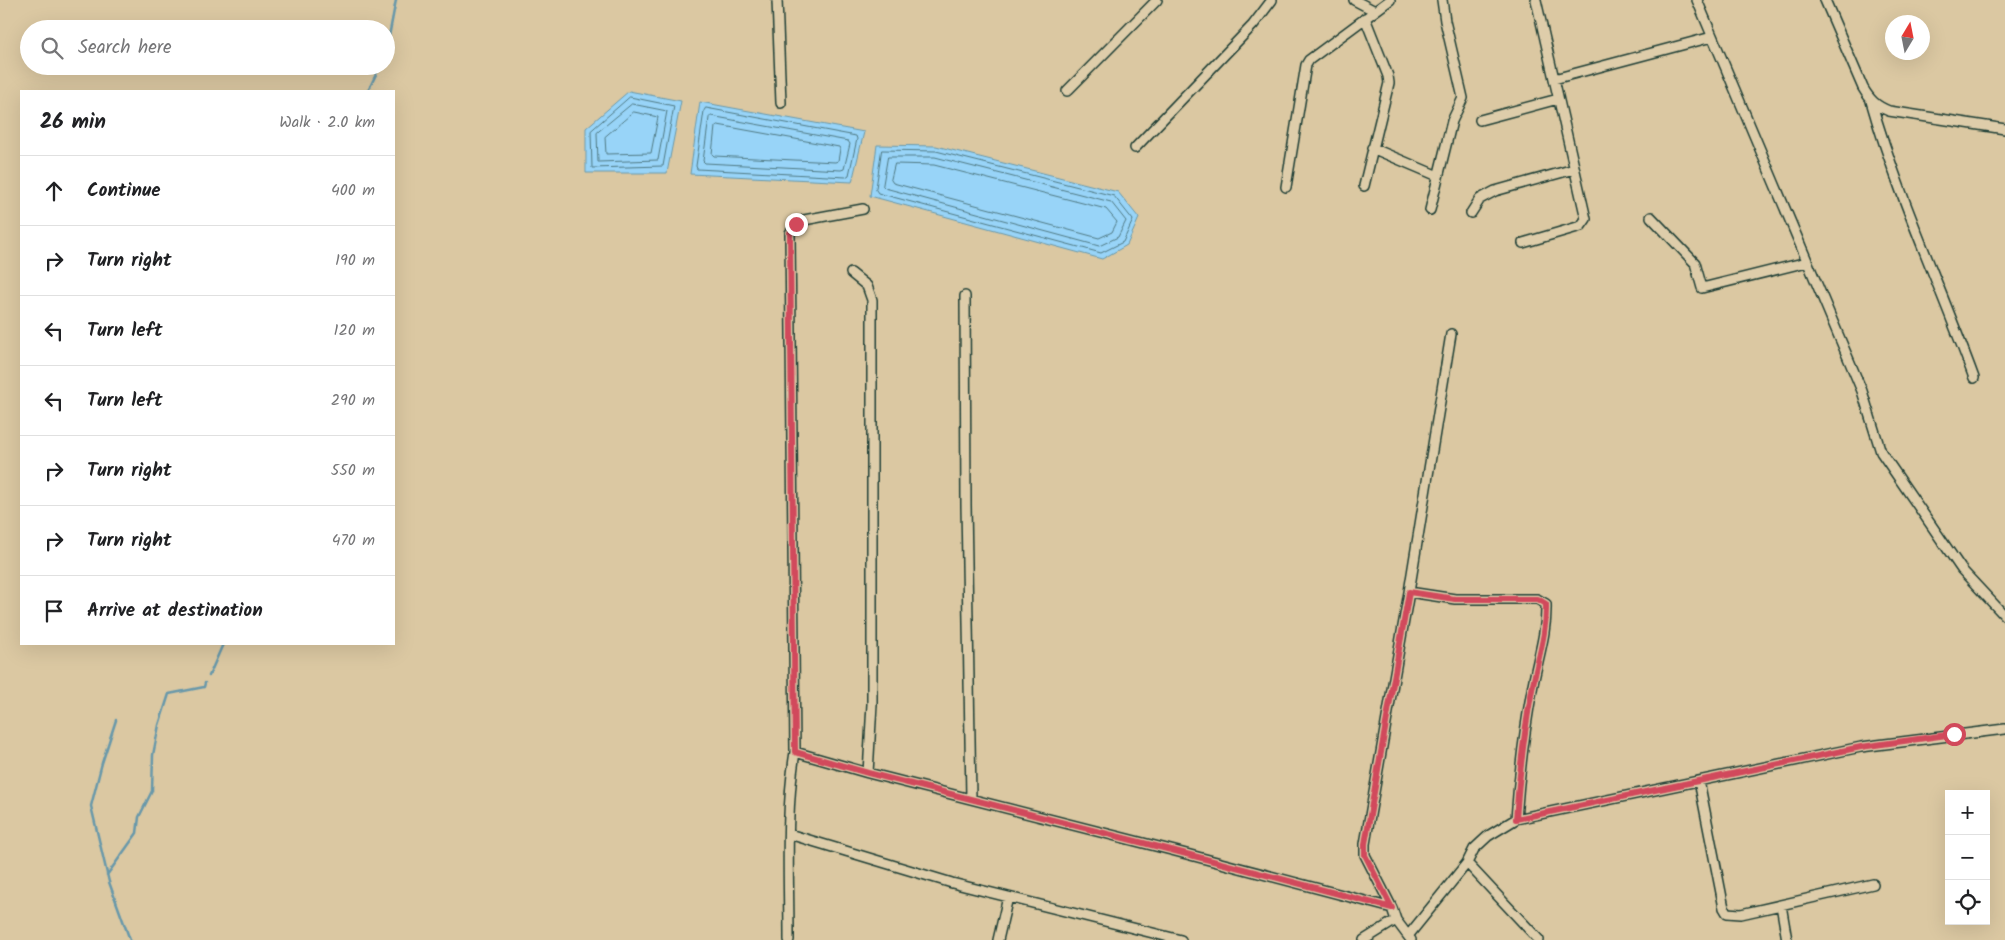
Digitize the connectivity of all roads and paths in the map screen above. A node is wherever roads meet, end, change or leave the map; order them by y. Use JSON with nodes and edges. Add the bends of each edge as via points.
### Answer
{"nodes":[{"id":1,"x":777,"y":0,"type":"edge"},
{"id":2,"x":1157,"y":0,"type":"edge"},
{"id":3,"x":1272,"y":0,"type":"edge"},
{"id":4,"x":1354,"y":0,"type":"edge"},
{"id":5,"x":1390,"y":0,"type":"edge"},
{"id":6,"x":1442,"y":0,"type":"edge"},
{"id":7,"x":1536,"y":0,"type":"edge"},
{"id":8,"x":1697,"y":0,"type":"edge"},
{"id":9,"x":1825,"y":0,"type":"edge"},
{"id":10,"x":1375,"y":11,"type":"junction"},
{"id":11,"x":1365,"y":18,"type":"junction"},
{"id":12,"x":1712,"y":37,"type":"junction"},
{"id":13,"x":1554,"y":79,"type":"junction"},
{"id":14,"x":1067,"y":91,"type":"dead end"},
{"id":15,"x":1558,"y":99,"type":"junction"},
{"id":16,"x":1871,"y":101,"type":"junction"},
{"id":17,"x":781,"y":103,"type":"dead end"},
{"id":18,"x":1480,"y":120,"type":"dead end"},
{"id":19,"x":2005,"y":129,"type":"edge"},
{"id":20,"x":1135,"y":148,"type":"dead end"},
{"id":21,"x":1372,"y":148,"type":"junction"},
{"id":22,"x":1574,"y":169,"type":"junction"},
{"id":23,"x":1438,"y":176,"type":"junction"},
{"id":24,"x":1364,"y":186,"type":"dead end"},
{"id":25,"x":1286,"y":188,"type":"dead end"},
{"id":26,"x":863,"y":209,"type":"dead end"},
{"id":27,"x":1430,"y":210,"type":"dead end"},
{"id":28,"x":1470,"y":213,"type":"dead end"},
{"id":29,"x":1651,"y":217,"type":"dead end"},
{"id":30,"x":1523,"y":243,"type":"dead end"},
{"id":31,"x":1807,"y":262,"type":"junction"},
{"id":32,"x":851,"y":273,"type":"dead end"},
{"id":33,"x":965,"y":296,"type":"dead end"},
{"id":34,"x":1452,"y":334,"type":"dead end"},
{"id":35,"x":1974,"y":378,"type":"dead end"},
{"id":36,"x":1409,"y":592,"type":"junction"},
{"id":37,"x":2005,"y":616,"type":"edge"},
{"id":38,"x":2005,"y":729,"type":"edge"},
{"id":39,"x":795,"y":752,"type":"junction"},
{"id":40,"x":868,"y":773,"type":"junction"},
{"id":41,"x":1699,"y":781,"type":"junction"},
{"id":42,"x":971,"y":798,"type":"junction"},
{"id":43,"x":1516,"y":819,"type":"junction"},
{"id":44,"x":789,"y":834,"type":"junction"},
{"id":45,"x":1467,"y":864,"type":"junction"},
{"id":46,"x":1873,"y":884,"type":"dead end"},
{"id":47,"x":1008,"y":897,"type":"junction"},
{"id":48,"x":1781,"y":905,"type":"junction"},
{"id":49,"x":1392,"y":908,"type":"junction"},
{"id":50,"x":1396,"y":920,"type":"junction"},
{"id":51,"x":1409,"y":938,"type":"edge"},
{"id":52,"x":789,"y":940,"type":"edge"},
{"id":53,"x":998,"y":940,"type":"edge"},
{"id":54,"x":1181,"y":940,"type":"edge"},
{"id":55,"x":1364,"y":940,"type":"edge"},
{"id":56,"x":1539,"y":940,"type":"edge"},
{"id":57,"x":1787,"y":940,"type":"edge"}],
"edges":[{"from":1,"to":17,"type":"street"},
{"from":2,"to":14,"type":"street"},
{"from":3,"to":20,"type":"street"},
{"from":4,"to":10,"type":"street"},
{"from":5,"to":10,"type":"street"},
{"from":6,"to":23,"type":"street","via":[[1463,98],[1452,121]]},
{"from":7,"to":13,"type":"street"},
{"from":8,"to":12,"type":"street"},
{"from":9,"to":16,"type":"street"},
{"from":10,"to":11,"type":"street"},
{"from":11,"to":21,"type":"street","via":[[1388,76]]},
{"from":11,"to":25,"type":"street","via":[[1306,65]]},
{"from":12,"to":13,"type":"street"},
{"from":12,"to":31,"type":"street"},
{"from":13,"to":15,"type":"street"},
{"from":15,"to":18,"type":"street"},
{"from":15,"to":22,"type":"street"},
{"from":16,"to":19,"type":"street","via":[[1889,111]]},
{"from":16,"to":35,"type":"street","via":[[1883,145]]},
{"from":21,"to":23,"type":"street"},
{"from":21,"to":24,"type":"street"},
{"from":22,"to":28,"type":"street","via":[[1495,190],[1480,199]]},
{"from":22,"to":30,"type":"street","via":[[1585,223]]},
{"from":23,"to":27,"type":"street"},
{"from":26,"to":39,"type":"street","via":[[804,220],[796,224],[790,233]]},
{"from":29,"to":31,"type":"street","via":[[1695,263],[1702,288]]},
{"from":31,"to":37,"type":"street","via":[[1862,391],[1881,452],[1962,570]]},
{"from":32,"to":40,"type":"street","via":[[867,286],[872,300],[872,704]]},
{"from":33,"to":42,"type":"street"},
{"from":34,"to":36,"type":"street"},
{"from":36,"to":43,"type":"street","via":[[1455,599],[1538,599],[1546,604],[1547,622],[1532,690]]},
{"from":36,"to":49,"type":"street","via":[[1365,844],[1365,855]]},
{"from":38,"to":41,"type":"street","via":[[1861,747]]},
{"from":39,"to":40,"type":"street"},
{"from":39,"to":44,"type":"street"},
{"from":40,"to":42,"type":"street"},
{"from":41,"to":43,"type":"street"},
{"from":41,"to":48,"type":"street","via":[[1727,913],[1741,914]]},
{"from":42,"to":49,"type":"street"},
{"from":43,"to":45,"type":"street","via":[[1474,848]]},
{"from":44,"to":47,"type":"street"},
{"from":44,"to":52,"type":"street"},
{"from":45,"to":51,"type":"street"},
{"from":45,"to":56,"type":"street"},
{"from":46,"to":48,"type":"street"},
{"from":47,"to":53,"type":"street"},
{"from":47,"to":54,"type":"street"},
{"from":48,"to":57,"type":"street"},
{"from":49,"to":50,"type":"street"},
{"from":50,"to":51,"type":"street"},
{"from":50,"to":55,"type":"street"}]}
